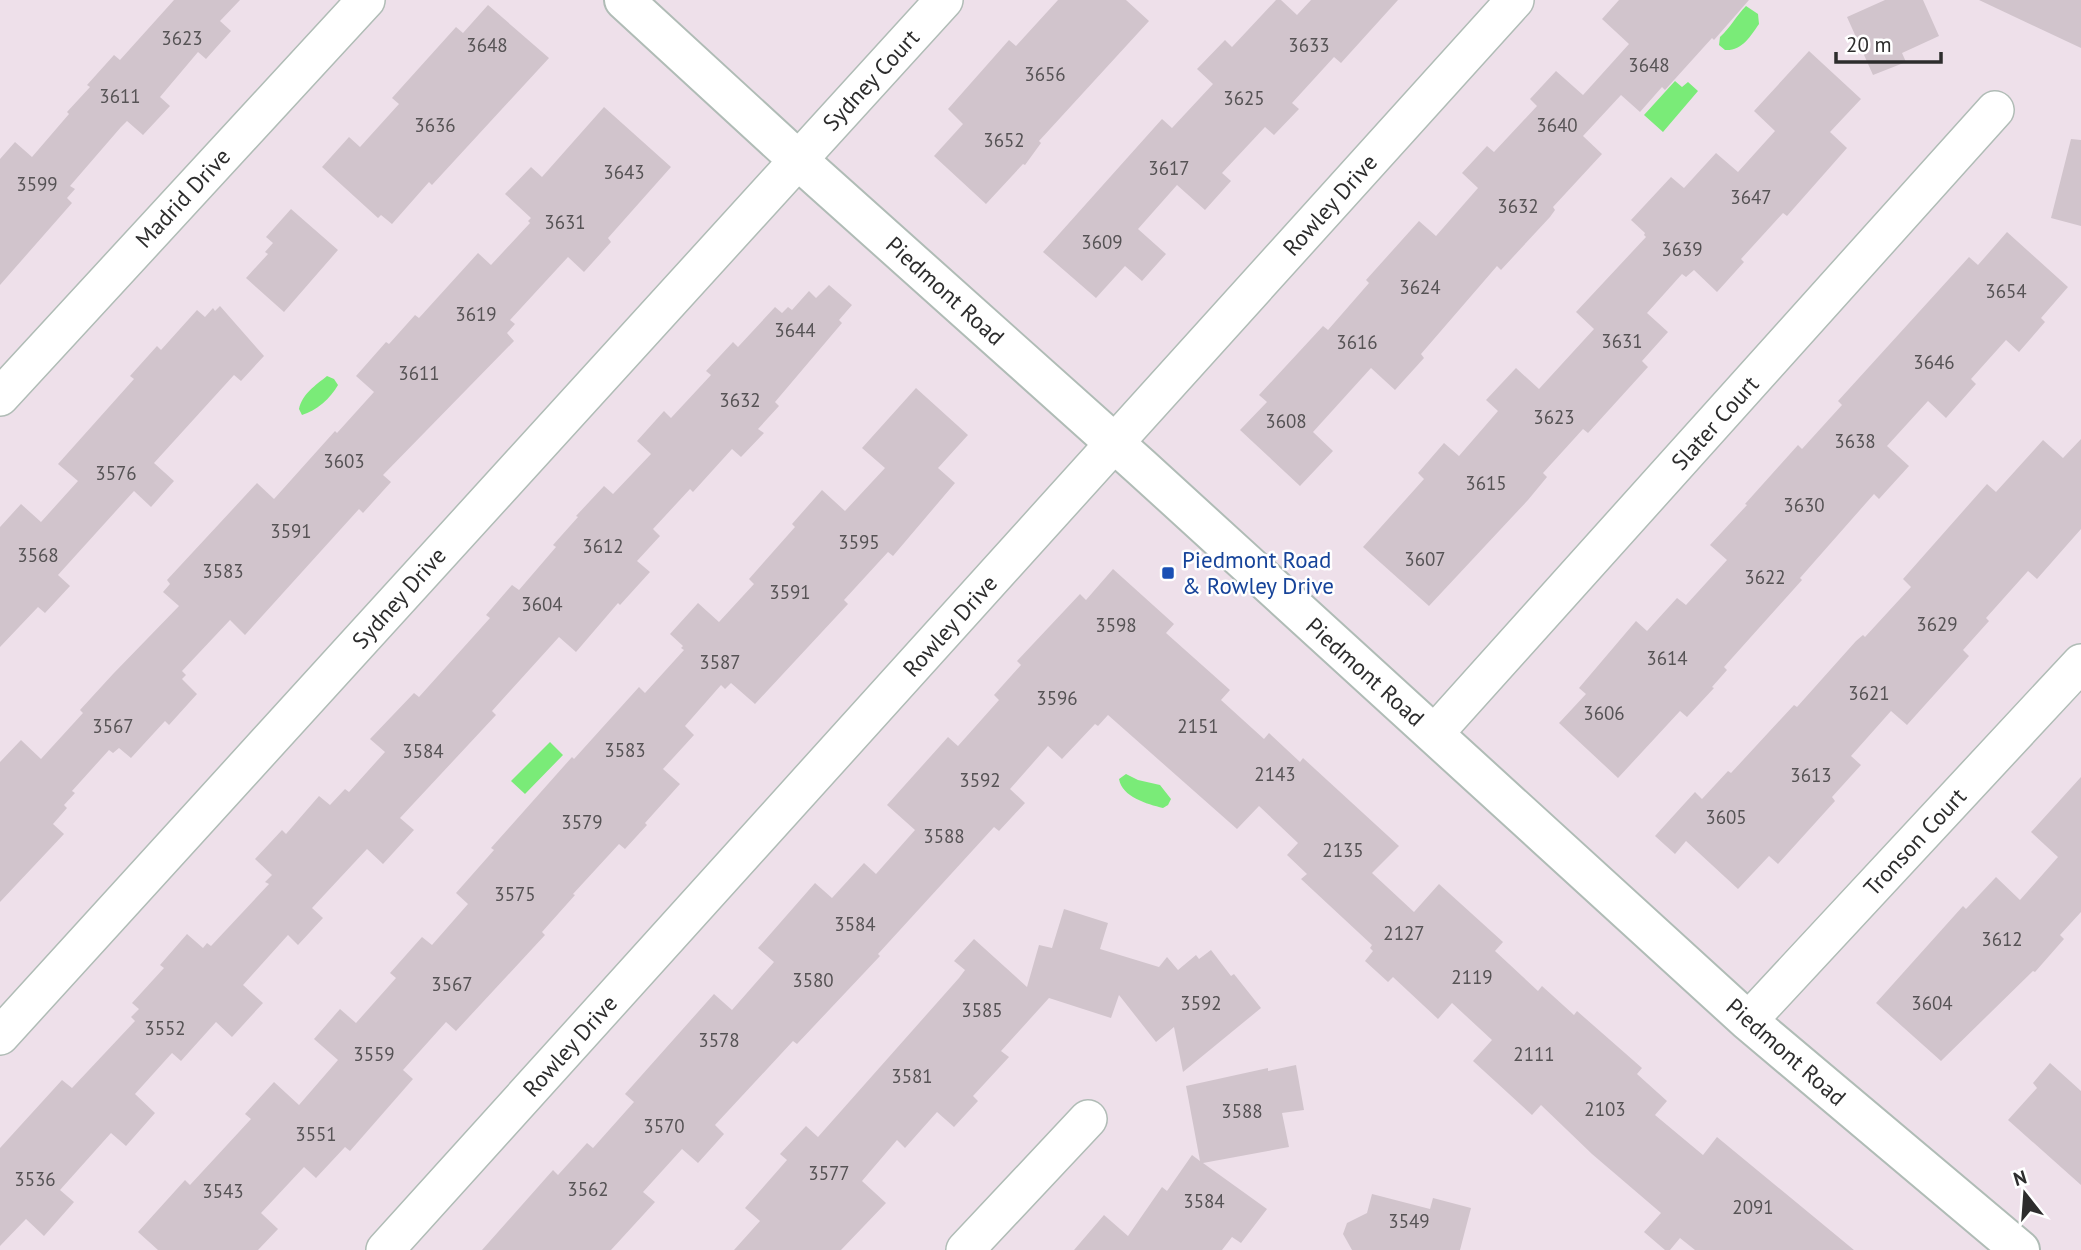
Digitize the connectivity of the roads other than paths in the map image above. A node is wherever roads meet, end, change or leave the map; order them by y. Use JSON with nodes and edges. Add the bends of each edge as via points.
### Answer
{"nodes":[{"id":1,"x":366,"y":0,"type":"edge"},
{"id":2,"x":624,"y":0,"type":"edge"},
{"id":3,"x":944,"y":0,"type":"edge"},
{"id":4,"x":1515,"y":0,"type":"edge"},
{"id":5,"x":1995,"y":110,"type":"dead end"},
{"id":6,"x":797,"y":159,"type":"junction"},
{"id":7,"x":0,"y":397,"type":"edge"},
{"id":8,"x":1115,"y":444,"type":"junction"},
{"id":9,"x":2081,"y":663,"type":"edge"},
{"id":10,"x":1434,"y":734,"type":"junction"},
{"id":11,"x":1748,"y":1021,"type":"junction"},
{"id":12,"x":0,"y":1036,"type":"edge"},
{"id":13,"x":1088,"y":1119,"type":"dead end"},
{"id":14,"x":385,"y":1250,"type":"edge"},
{"id":15,"x":965,"y":1250,"type":"edge"},
{"id":16,"x":2021,"y":1250,"type":"edge"}],
"edges":[{"from":1,"to":7,"type":"street","name":"Madrid Drive"},
{"from":2,"to":6,"type":"main road","name":"Piedmont Road"},
{"from":3,"to":6,"type":"street","name":"Sydney Court"},
{"from":4,"to":8,"type":"street","name":"Rowley Drive"},
{"from":5,"to":10,"type":"street","name":"Slater Court"},
{"from":6,"to":8,"type":"main road","name":"Piedmont Road"},
{"from":6,"to":12,"type":"street","name":"Sydney Drive"},
{"from":8,"to":10,"type":"main road","name":"Piedmont Road"},
{"from":8,"to":14,"type":"street","name":"Rowley Drive"},
{"from":9,"to":11,"type":"street","name":"Tronson Court"},
{"from":10,"to":11,"type":"main road","name":"Piedmont Road"},
{"from":11,"to":16,"type":"main road","name":"Piedmont Road"},
{"from":13,"to":15,"type":"street"}]}
